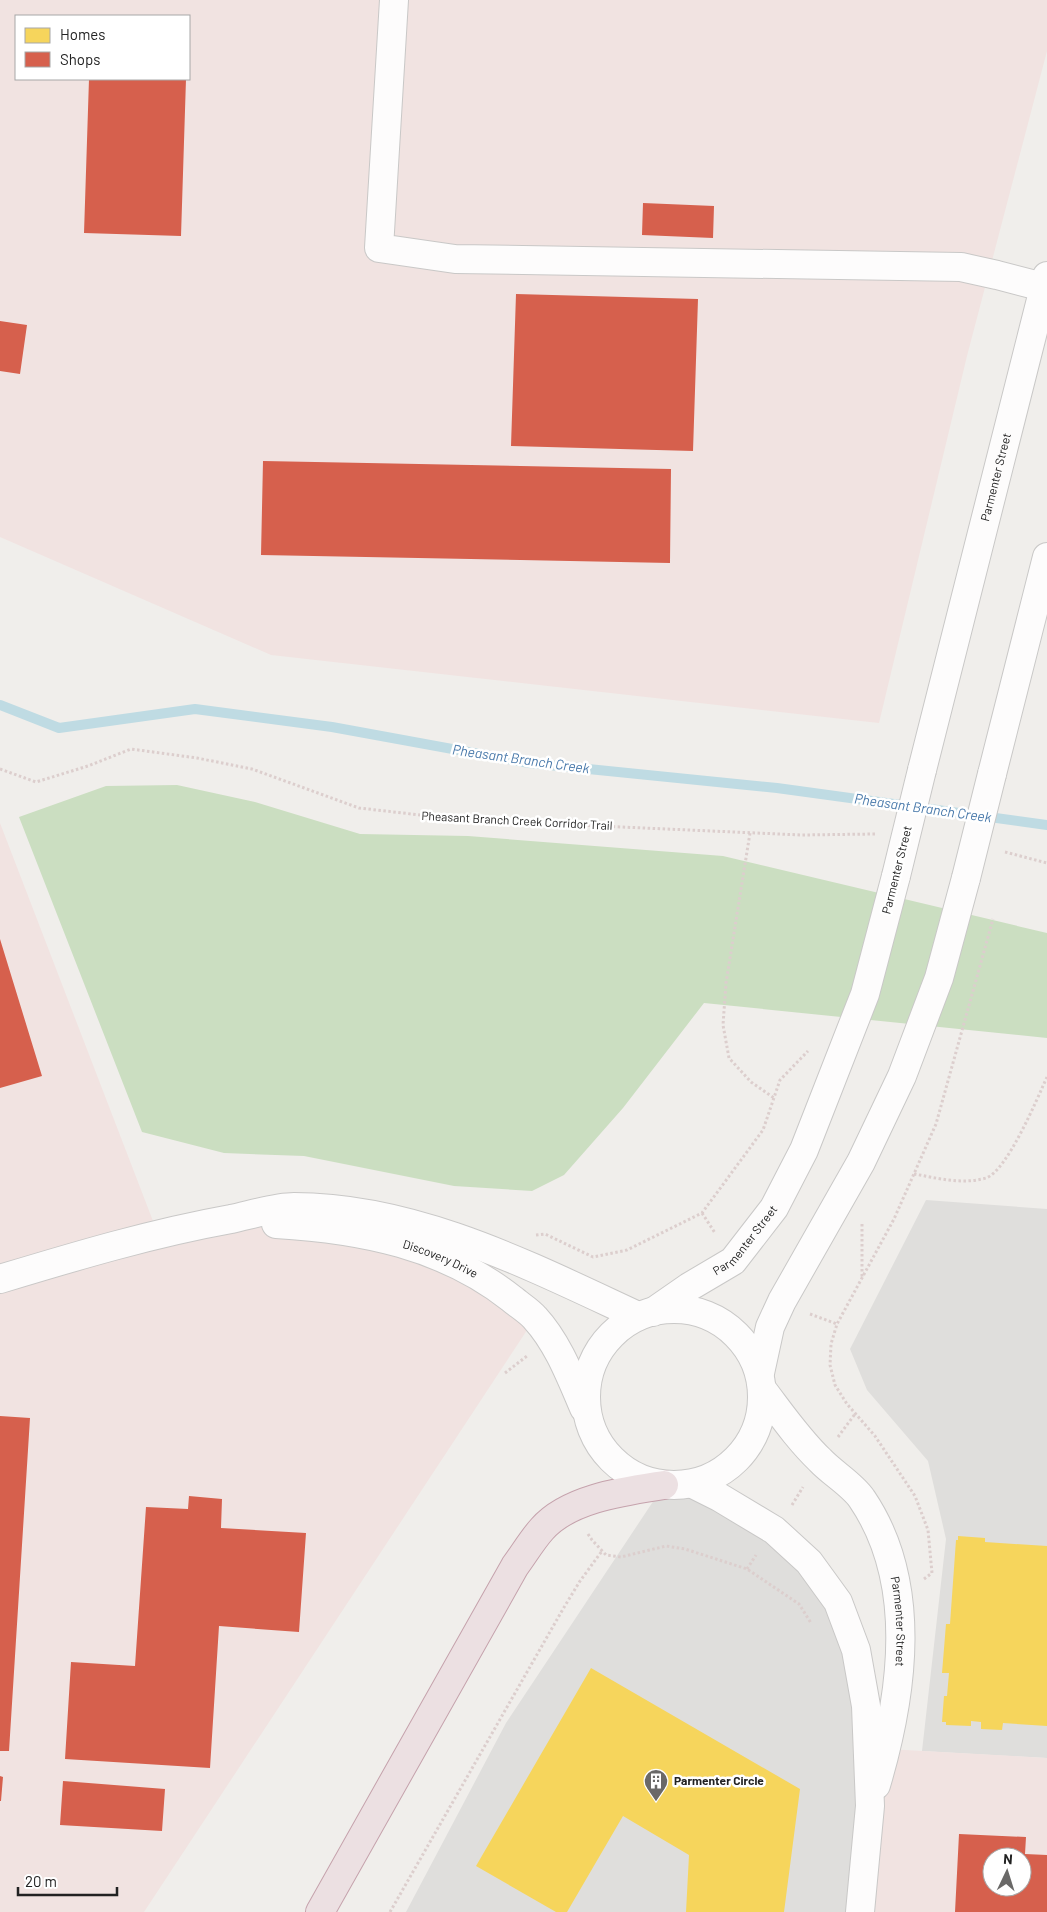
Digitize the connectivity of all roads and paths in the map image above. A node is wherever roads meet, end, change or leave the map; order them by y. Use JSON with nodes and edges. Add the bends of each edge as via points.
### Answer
{"nodes":[{"id":1,"x":394,"y":0,"type":"edge"},
{"id":2,"x":1046,"y":284,"type":"edge"},
{"id":3,"x":1047,"y":557,"type":"edge"},
{"id":4,"x":0,"y":769,"type":"edge"},
{"id":5,"x":750,"y":833,"type":"junction"},
{"id":6,"x":880,"y":835,"type":"dead end"},
{"id":7,"x":996,"y":851,"type":"dead end"},
{"id":8,"x":1047,"y":863,"type":"edge"},
{"id":9,"x":993,"y":919,"type":"dead end"},
{"id":10,"x":1047,"y":1077,"type":"edge"},
{"id":11,"x":780,"y":1080,"type":"dead end"},
{"id":12,"x":774,"y":1098,"type":"junction"},
{"id":13,"x":914,"y":1174,"type":"junction"},
{"id":14,"x":220,"y":1220,"type":"junction"},
{"id":15,"x":545,"y":1234,"type":"dead end"},
{"id":16,"x":0,"y":1279,"type":"edge"},
{"id":17,"x":646,"y":1314,"type":"junction"},
{"id":18,"x":761,"y":1381,"type":"junction"},
{"id":19,"x":855,"y":1414,"type":"junction"},
{"id":20,"x":587,"y":1417,"type":"junction"},
{"id":21,"x":820,"y":1461,"type":"junction"},
{"id":22,"x":693,"y":1484,"type":"junction"},
{"id":23,"x":664,"y":1485,"type":"junction"},
{"id":24,"x":774,"y":1530,"type":"junction"},
{"id":25,"x":592,"y":1540,"type":"dead end"},
{"id":26,"x":602,"y":1551,"type":"junction"},
{"id":27,"x":747,"y":1569,"type":"junction"},
{"id":28,"x":932,"y":1573,"type":"dead end"},
{"id":29,"x":814,"y":1628,"type":"dead end"},
{"id":30,"x":870,"y":1806,"type":"junction"},
{"id":31,"x":320,"y":1912,"type":"edge"},
{"id":32,"x":390,"y":1912,"type":"edge"},
{"id":33,"x":860,"y":1912,"type":"edge"}],
"edges":[{"from":1,"to":2,"type":"street","via":[[379,248],[455,259],[961,267]]},
{"from":2,"to":17,"type":"street","name":"Parmenter Street","bridge":true,"via":[[865,994],[804,1150],[774,1208],[733,1261]]},
{"from":3,"to":18,"type":"street","bridge":true,"via":[[940,978],[902,1076],[862,1162],[770,1328]]},
{"from":4,"to":5,"type":"path","name":"Pheasant Branch Creek Corridor Trail","via":[[36,782],[131,749],[252,769],[359,808],[464,820]]},
{"from":5,"to":6,"type":"path","name":"Pheasant Branch Creek Corridor Trail"},
{"from":5,"to":12,"type":"path","via":[[726,983],[723,1025],[729,1058],[751,1082]]},
{"from":7,"to":8,"type":"path"},
{"from":9,"to":13,"type":"path","via":[[936,1124]]},
{"from":10,"to":13,"type":"path","via":[[1009,1155],[988,1177],[967,1181]]},
{"from":11,"to":12,"type":"path"},
{"from":12,"to":15,"type":"path","via":[[762,1130],[702,1212],[627,1250],[593,1257]]},
{"from":13,"to":19,"type":"path","via":[[894,1219],[837,1324],[831,1344],[830,1365],[835,1385]]},
{"from":14,"to":16,"type":"street","name":"Discovery Drive","via":[[158,1234]]},
{"from":14,"to":17,"type":"street","name":"Discovery Drive","via":[[292,1207],[352,1210],[405,1222],[474,1244]]},
{"from":14,"to":20,"type":"street","name":"Discovery Drive","via":[[371,1235],[412,1246],[465,1267],[535,1318],[550,1338]]},
{"from":17,"to":18,"type":"street","via":[[680,1309],[707,1315],[730,1329],[748,1349]]},
{"from":17,"to":20,"type":"street","via":[[618,1329],[601,1347],[590,1369],[585,1392]]},
{"from":18,"to":21,"type":"street","name":"Parmenter Street","via":[[796,1435]]},
{"from":18,"to":22,"type":"street","via":[[761,1415],[752,1439],[737,1460],[717,1475]]},
{"from":19,"to":21,"type":"path"},
{"from":19,"to":28,"type":"path","via":[[875,1436],[915,1496],[928,1530]]},
{"from":20,"to":23,"type":"street","via":[[597,1442],[615,1463],[638,1478]]},
{"from":21,"to":24,"type":"path"},
{"from":21,"to":30,"type":"street","name":"Parmenter Street","via":[[861,1497],[876,1522],[892,1565],[899,1599],[900,1663],[890,1730]]},
{"from":22,"to":23,"type":"street"},
{"from":22,"to":24,"type":"street","name":"Parmenter Street"},
{"from":23,"to":31,"type":"highway","via":[[591,1500],[562,1513],[543,1527],[515,1566]]},
{"from":24,"to":27,"type":"path"},
{"from":24,"to":30,"type":"street","name":"Parmenter Street","via":[[810,1562],[838,1602],[856,1650],[866,1706]]},
{"from":25,"to":26,"type":"path"},
{"from":26,"to":27,"type":"path","via":[[620,1557],[666,1546]]},
{"from":26,"to":32,"type":"path","via":[[563,1609]]},
{"from":27,"to":29,"type":"path","via":[[799,1604]]},
{"from":30,"to":33,"type":"street","name":"Parmenter Street"}]}
